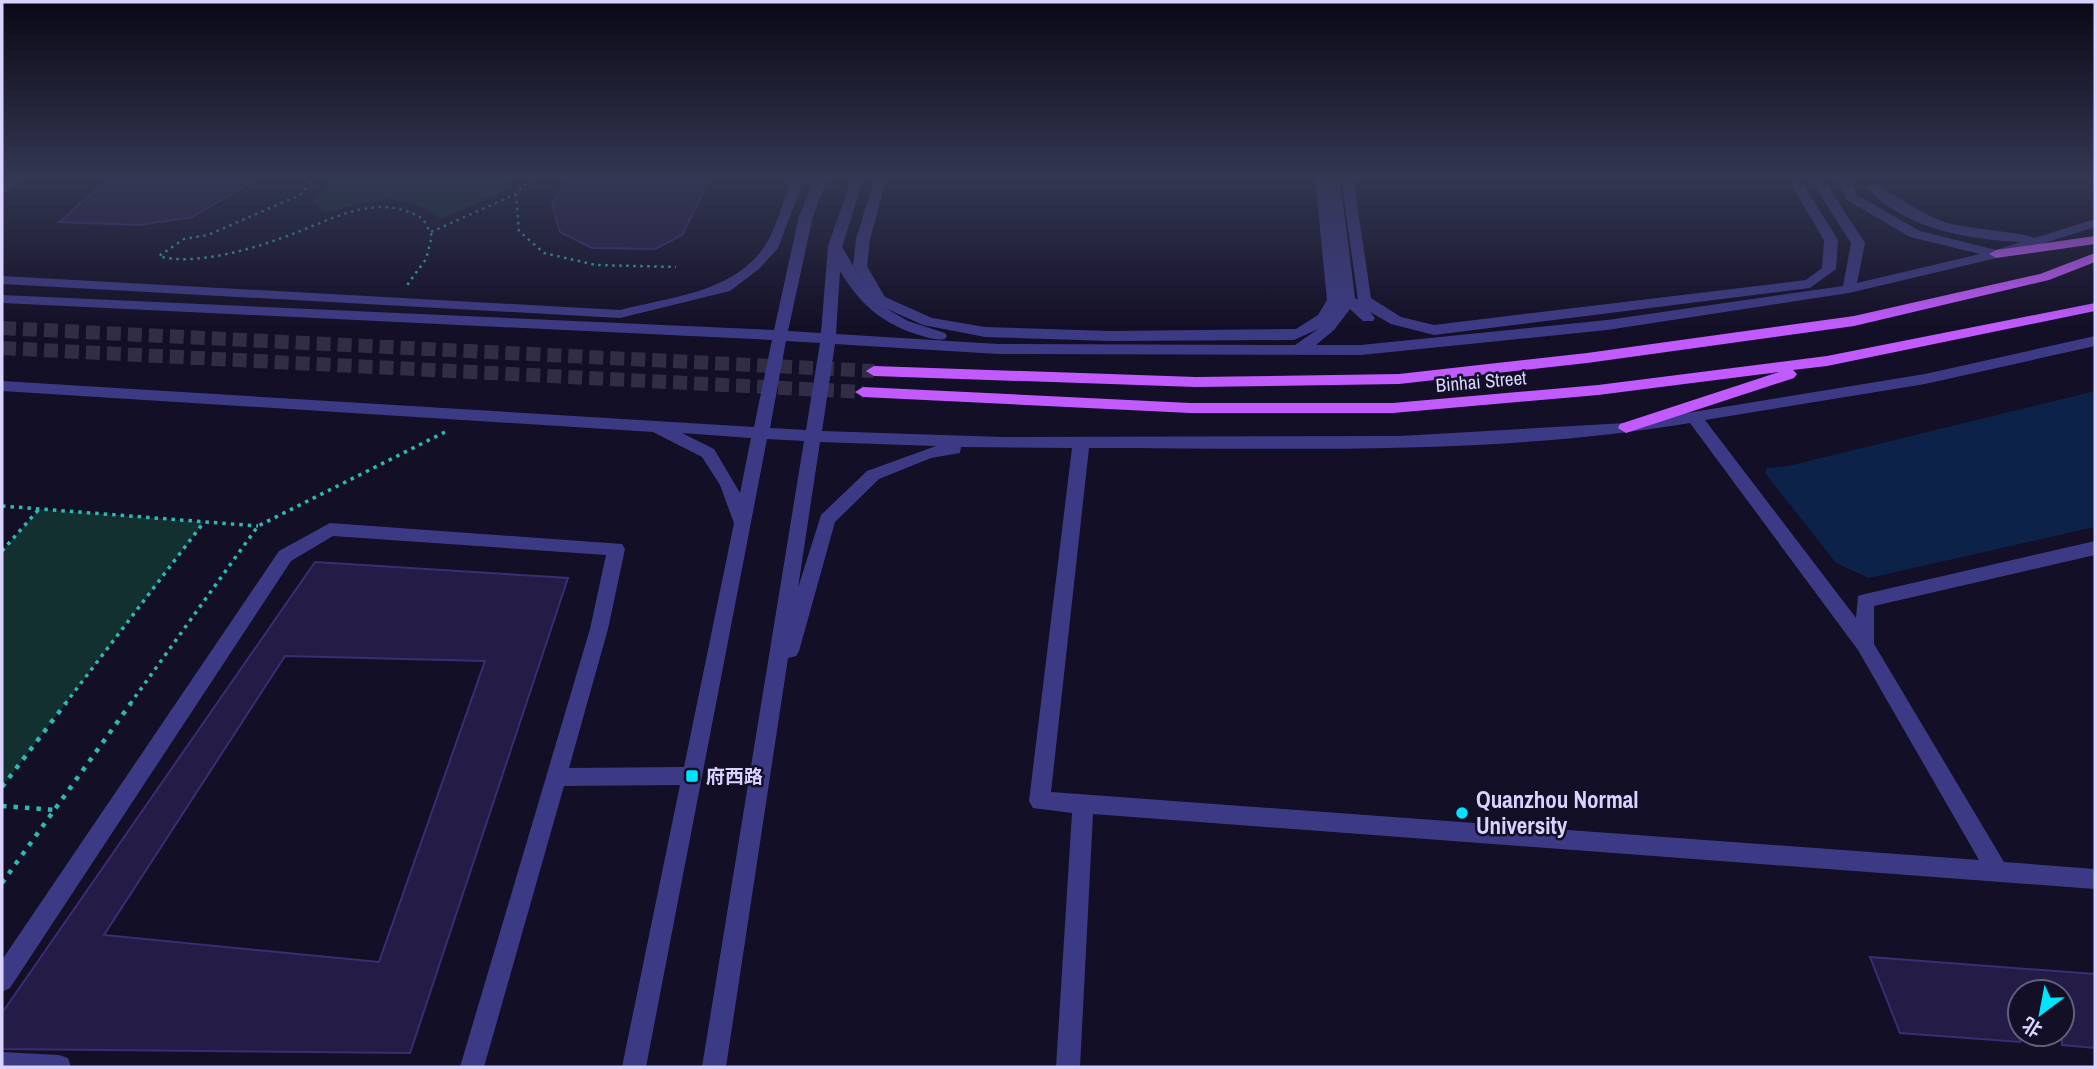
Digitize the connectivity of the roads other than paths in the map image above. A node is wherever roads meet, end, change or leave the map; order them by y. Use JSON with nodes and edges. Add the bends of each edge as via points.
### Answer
{"nodes":[{"id":1,"x":780,"y":227,"type":"edge"},
{"id":2,"x":799,"y":227,"type":"edge"},
{"id":3,"x":804,"y":227,"type":"edge"},
{"id":4,"x":841,"y":227,"type":"edge"},
{"id":5,"x":867,"y":227,"type":"edge"},
{"id":6,"x":1326,"y":227,"type":"edge"},
{"id":7,"x":1339,"y":227,"type":"edge"},
{"id":8,"x":1354,"y":227,"type":"edge"},
{"id":9,"x":1823,"y":227,"type":"edge"},
{"id":10,"x":1848,"y":227,"type":"edge"},
{"id":11,"x":1903,"y":227,"type":"edge"},
{"id":12,"x":1951,"y":227,"type":"edge"},
{"id":13,"x":2083,"y":227,"type":"edge"},
{"id":14,"x":2048,"y":238,"type":"junction"},
{"id":15,"x":2095,"y":240,"type":"edge"},
{"id":16,"x":835,"y":246,"type":"junction"},
{"id":17,"x":1996,"y":254,"type":"junction"},
{"id":18,"x":2095,"y":257,"type":"edge"},
{"id":19,"x":2,"y":280,"type":"edge"},
{"id":20,"x":1849,"y":289,"type":"junction"},
{"id":21,"x":2,"y":299,"type":"edge"},
{"id":22,"x":1348,"y":299,"type":"junction"},
{"id":23,"x":2095,"y":307,"type":"edge"},
{"id":24,"x":610,"y":326,"type":"junction"},
{"id":25,"x":780,"y":335,"type":"junction"},
{"id":26,"x":828,"y":338,"type":"junction"},
{"id":27,"x":2095,"y":341,"type":"edge"},
{"id":28,"x":1441,"y":342,"type":"junction"},
{"id":29,"x":998,"y":349,"type":"junction"},
{"id":30,"x":1298,"y":349,"type":"junction"},
{"id":31,"x":1827,"y":361,"type":"junction"},
{"id":32,"x":874,"y":371,"type":"tunnel mouth"},
{"id":33,"x":2,"y":386,"type":"edge"},
{"id":34,"x":863,"y":392,"type":"tunnel mouth"},
{"id":35,"x":1694,"y":417,"type":"junction"},
{"id":36,"x":649,"y":424,"type":"junction"},
{"id":37,"x":1626,"y":428,"type":"junction"},
{"id":38,"x":761,"y":431,"type":"junction"},
{"id":39,"x":812,"y":436,"type":"junction"},
{"id":40,"x":1002,"y":443,"type":"junction"},
{"id":41,"x":1081,"y":444,"type":"junction"},
{"id":42,"x":743,"y":523,"type":"junction"},
{"id":43,"x":2095,"y":548,"type":"edge"},
{"id":44,"x":1865,"y":645,"type":"junction"},
{"id":45,"x":768,"y":722,"type":"junction"},
{"id":46,"x":692,"y":776,"type":"junction"},
{"id":47,"x":556,"y":777,"type":"junction"},
{"id":48,"x":1083,"y":804,"type":"junction"},
{"id":49,"x":1998,"y":872,"type":"junction"},
{"id":50,"x":2095,"y":879,"type":"edge"},
{"id":51,"x":2,"y":980,"type":"edge"},
{"id":52,"x":2,"y":1064,"type":"edge"},
{"id":53,"x":59,"y":1067,"type":"edge"},
{"id":54,"x":472,"y":1067,"type":"edge"},
{"id":55,"x":634,"y":1067,"type":"edge"},
{"id":56,"x":714,"y":1067,"type":"edge"},
{"id":57,"x":1068,"y":1067,"type":"edge"}],
"edges":[{"from":1,"to":19,"type":"street","via":[[771,248],[725,288],[620,314]]},
{"from":2,"to":24,"type":"street","via":[[783,252],[732,293]]},
{"from":3,"to":25,"type":"street"},
{"from":4,"to":16,"type":"street"},
{"from":5,"to":6,"type":"street","via":[[859,266],[880,300],[928,321],[985,332],[1294,335],[1328,315],[1334,300]]},
{"from":7,"to":22,"type":"street"},
{"from":8,"to":9,"type":"street","via":[[1364,299],[1377,313],[1404,325],[1434,330],[1810,284],[1829,269],[1831,240]]},
{"from":10,"to":20,"type":"street","via":[[1858,243]]},
{"from":11,"to":17,"type":"street"},
{"from":12,"to":14,"type":"street","via":[[1997,238]]},
{"from":13,"to":14,"type":"street"},
{"from":14,"to":17,"type":"street"},
{"from":15,"to":17,"type":"main road"},
{"from":16,"to":26,"type":"street"},
{"from":16,"to":29,"type":"street","via":[[852,283],[870,306],[908,328]]},
{"from":17,"to":20,"type":"street"},
{"from":18,"to":32,"type":"main road","name":"Binhai Street","via":[[2044,277],[1854,321],[1399,379],[1196,382]]},
{"from":20,"to":28,"type":"street","via":[[1607,325]]},
{"from":21,"to":24,"type":"street"},
{"from":22,"to":28,"type":"street","via":[[1378,323]]},
{"from":22,"to":30,"type":"street","via":[[1322,336]]},
{"from":23,"to":31,"type":"main road","name":"Binhai Street"},
{"from":24,"to":25,"type":"street"},
{"from":25,"to":26,"type":"street"},
{"from":25,"to":38,"type":"street"},
{"from":26,"to":29,"type":"street"},
{"from":26,"to":39,"type":"street"},
{"from":27,"to":35,"type":"street","via":[[1925,379]]},
{"from":28,"to":30,"type":"street","via":[[1361,350]]},
{"from":29,"to":30,"type":"street"},
{"from":31,"to":34,"type":"main road","name":"Binhai Street","via":[[1598,390],[1394,408],[1190,408]]},
{"from":31,"to":37,"type":"main road"},
{"from":33,"to":36,"type":"street"},
{"from":35,"to":37,"type":"street"},
{"from":35,"to":44,"type":"street"},
{"from":36,"to":38,"type":"street"},
{"from":36,"to":42,"type":"street","via":[[708,453],[728,484]]},
{"from":37,"to":41,"type":"street","via":[[1400,442]]},
{"from":38,"to":39,"type":"street"},
{"from":38,"to":42,"type":"street"},
{"from":39,"to":40,"type":"street"},
{"from":39,"to":45,"type":"street"},
{"from":40,"to":41,"type":"street"},
{"from":40,"to":45,"type":"street","via":[[928,453],[873,475],[827,519]]},
{"from":41,"to":48,"type":"street","via":[[1040,802]]},
{"from":42,"to":46,"type":"street"},
{"from":43,"to":44,"type":"street","via":[[1865,601]]},
{"from":44,"to":49,"type":"street"},
{"from":45,"to":56,"type":"street"},
{"from":46,"to":47,"type":"street"},
{"from":46,"to":55,"type":"street"},
{"from":47,"to":51,"type":"street","via":[[617,549],[330,529],[285,556]]},
{"from":47,"to":54,"type":"street"},
{"from":48,"to":49,"type":"street"},
{"from":48,"to":57,"type":"street"},
{"from":49,"to":50,"type":"street"},
{"from":52,"to":53,"type":"street"}]}
